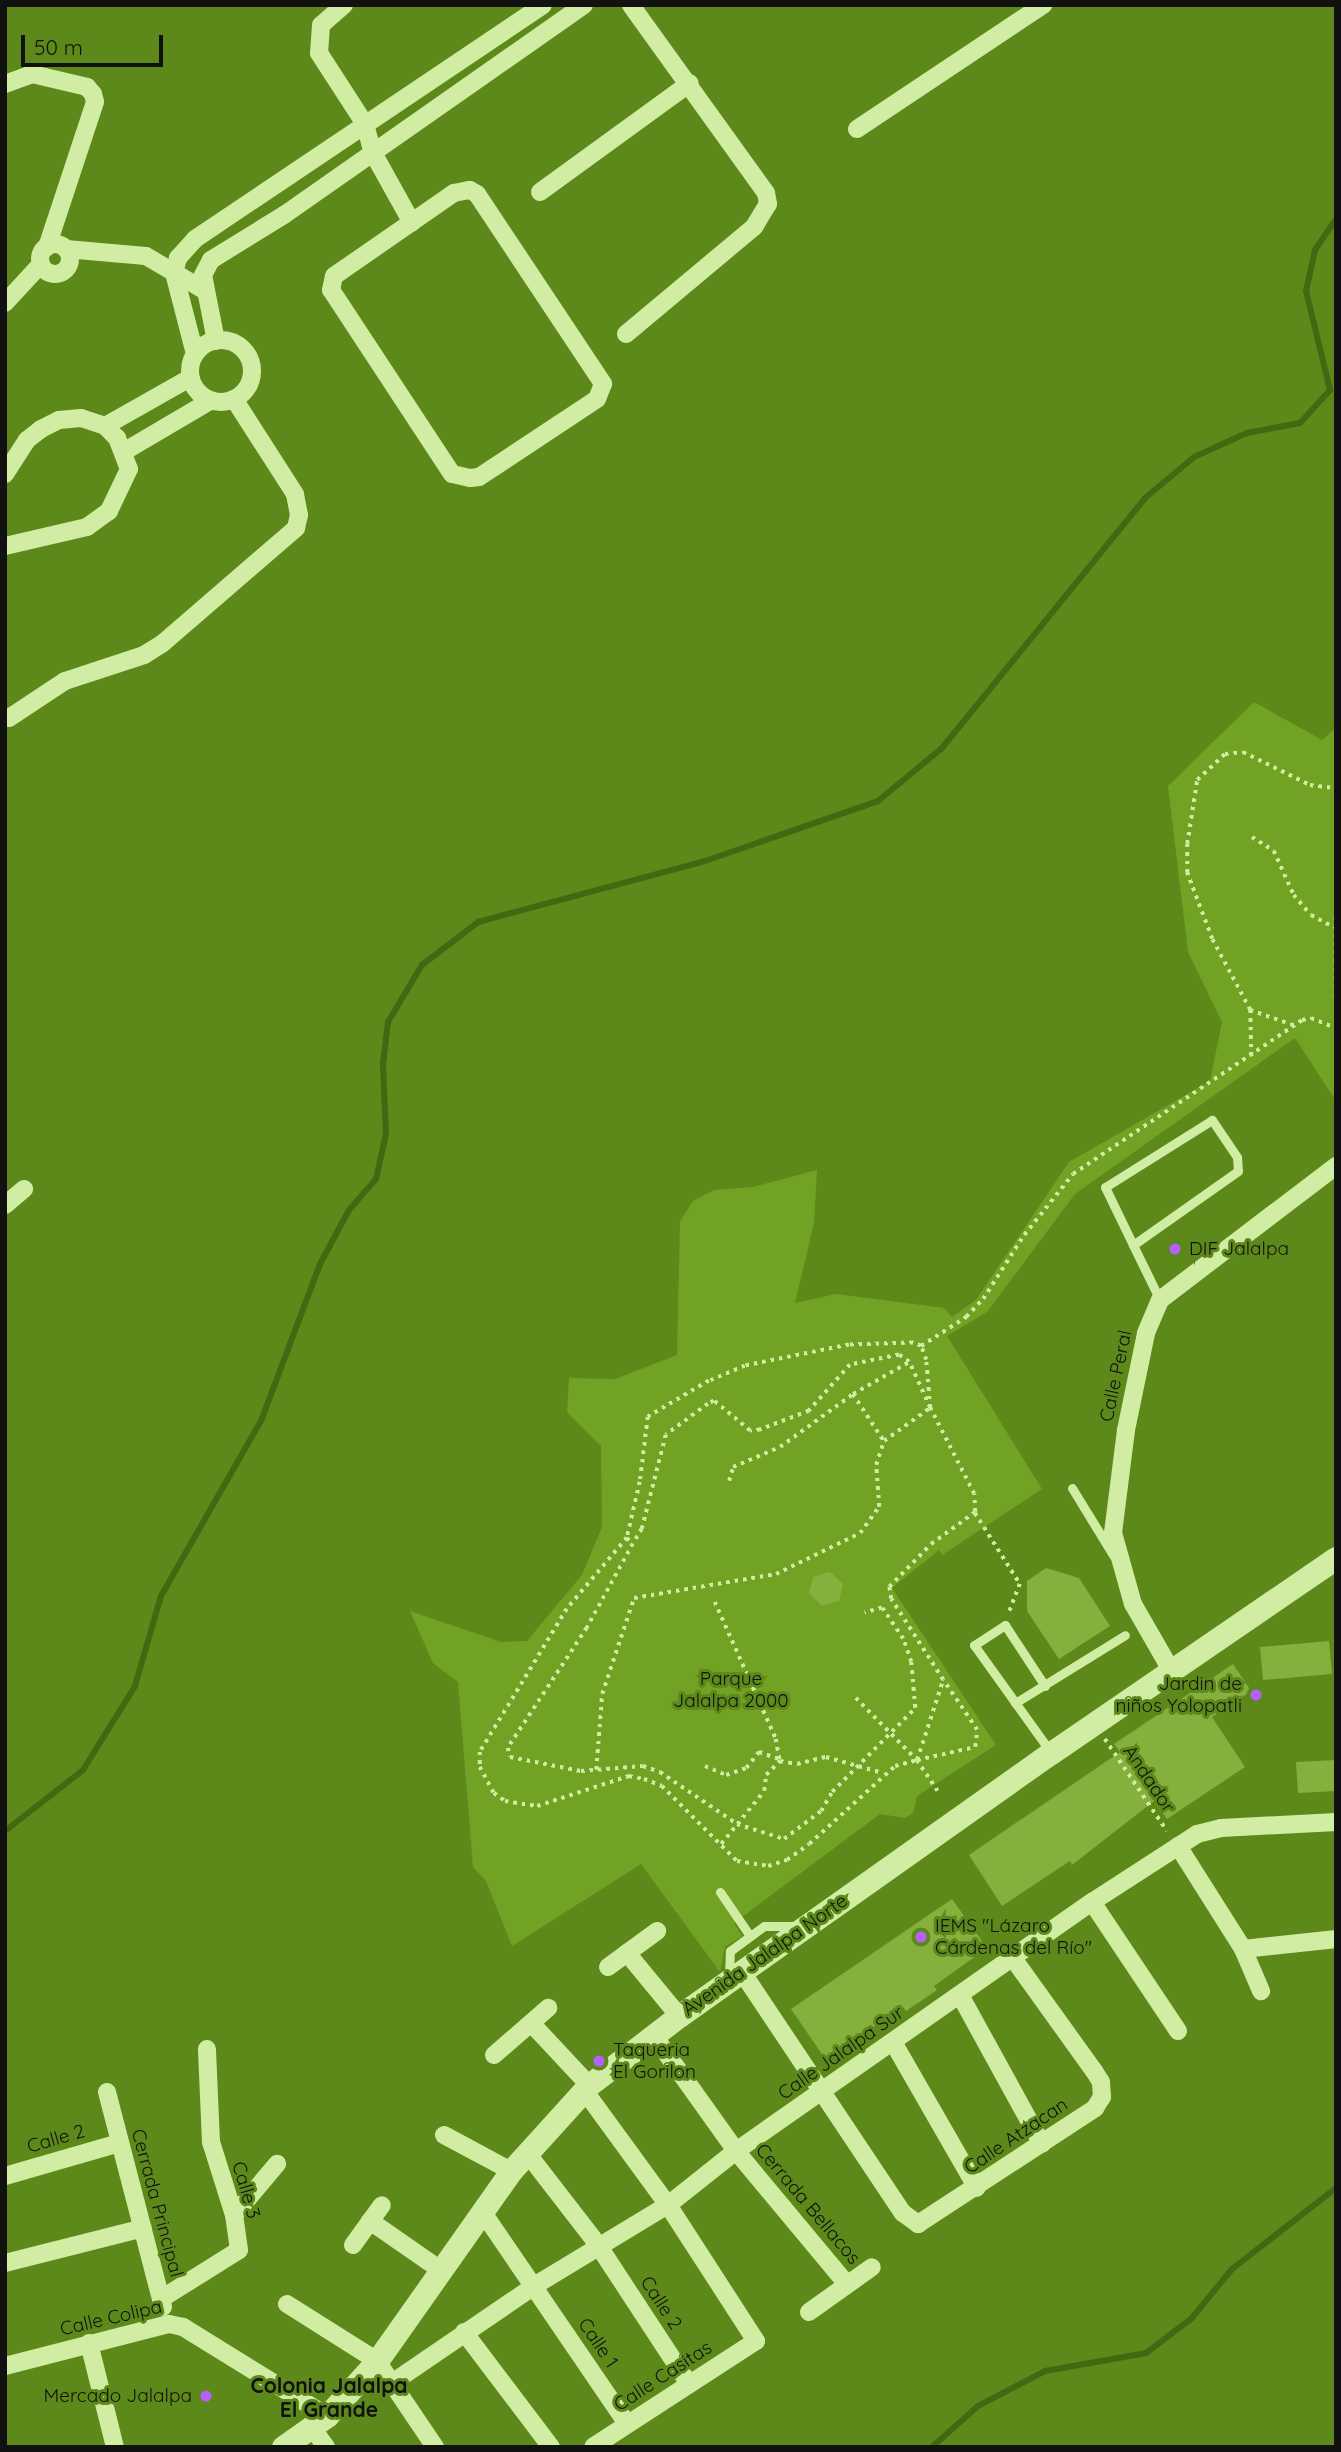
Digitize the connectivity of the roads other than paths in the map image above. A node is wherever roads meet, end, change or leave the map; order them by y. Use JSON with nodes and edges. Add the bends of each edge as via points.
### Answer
{"nodes":[{"id":1,"x":344,"y":5,"type":"edge"},
{"id":2,"x":542,"y":5,"type":"edge"},
{"id":3,"x":584,"y":5,"type":"edge"},
{"id":4,"x":631,"y":5,"type":"edge"},
{"id":5,"x":1042,"y":5,"type":"edge"},
{"id":6,"x":690,"y":83,"type":"junction"},
{"id":7,"x":5,"y":84,"type":"edge"},
{"id":8,"x":365,"y":124,"type":"junction"},
{"id":9,"x":857,"y":129,"type":"dead end"},
{"id":10,"x":372,"y":151,"type":"junction"},
{"id":11,"x":540,"y":192,"type":"dead end"},
{"id":12,"x":412,"y":223,"type":"junction"},
{"id":13,"x":47,"y":247,"type":"junction"},
{"id":14,"x":65,"y":249,"type":"junction"},
{"id":15,"x":41,"y":264,"type":"junction"},
{"id":16,"x":174,"y":273,"type":"junction"},
{"id":17,"x":204,"y":290,"type":"junction"},
{"id":18,"x":5,"y":303,"type":"edge"},
{"id":19,"x":626,"y":334,"type":"dead end"},
{"id":20,"x":216,"y":341,"type":"junction"},
{"id":21,"x":195,"y":354,"type":"junction"},
{"id":22,"x":190,"y":378,"type":"junction"},
{"id":23,"x":234,"y":399,"type":"junction"},
{"id":24,"x":210,"y":401,"type":"junction"},
{"id":25,"x":105,"y":426,"type":"junction"},
{"id":26,"x":125,"y":452,"type":"junction"},
{"id":27,"x":5,"y":474,"type":"edge"},
{"id":28,"x":6,"y":544,"type":"edge"},
{"id":29,"x":9,"y":718,"type":"dead end"},
{"id":30,"x":1336,"y":1166,"type":"edge"},
{"id":31,"x":24,"y":1189,"type":"dead end"},
{"id":32,"x":5,"y":1205,"type":"edge"},
{"id":33,"x":1133,"y":1245,"type":"junction"},
{"id":34,"x":1160,"y":1300,"type":"junction"},
{"id":35,"x":1072,"y":1488,"type":"dead end"},
{"id":36,"x":1336,"y":1558,"type":"edge"},
{"id":37,"x":1118,"y":1563,"type":"junction"},
{"id":38,"x":1125,"y":1635,"type":"dead end"},
{"id":39,"x":1171,"y":1670,"type":"junction"},
{"id":40,"x":1045,"y":1686,"type":"junction"},
{"id":41,"x":1015,"y":1703,"type":"junction"},
{"id":42,"x":1051,"y":1753,"type":"junction"},
{"id":43,"x":1336,"y":1822,"type":"edge"},
{"id":44,"x":1174,"y":1842,"type":"junction"},
{"id":45,"x":720,"y":1892,"type":"dead end"},
{"id":46,"x":1092,"y":1902,"type":"junction"},
{"id":47,"x":806,"y":1927,"type":"junction"},
{"id":48,"x":657,"y":1931,"type":"dead end"},
{"id":49,"x":750,"y":1936,"type":"junction"},
{"id":50,"x":1336,"y":1939,"type":"edge"},
{"id":51,"x":1243,"y":1949,"type":"junction"},
{"id":52,"x":627,"y":1953,"type":"junction"},
{"id":53,"x":1012,"y":1957,"type":"junction"},
{"id":54,"x":607,"y":1967,"type":"dead end"},
{"id":55,"x":735,"y":1977,"type":"junction"},
{"id":56,"x":1261,"y":1991,"type":"dead end"},
{"id":57,"x":960,"y":1996,"type":"junction"},
{"id":58,"x":548,"y":2008,"type":"dead end"},
{"id":59,"x":679,"y":2016,"type":"junction"},
{"id":60,"x":531,"y":2023,"type":"junction"},
{"id":61,"x":1178,"y":2031,"type":"dead end"},
{"id":62,"x":654,"y":2036,"type":"junction"},
{"id":63,"x":893,"y":2042,"type":"junction"},
{"id":64,"x":207,"y":2049,"type":"dead end"},
{"id":65,"x":494,"y":2055,"type":"dead end"},
{"id":66,"x":587,"y":2088,"type":"junction"},
{"id":67,"x":822,"y":2091,"type":"junction"},
{"id":68,"x":107,"y":2092,"type":"dead end"},
{"id":69,"x":444,"y":2135,"type":"dead end"},
{"id":70,"x":118,"y":2143,"type":"junction"},
{"id":71,"x":1042,"y":2144,"type":"junction"},
{"id":72,"x":736,"y":2151,"type":"junction"},
{"id":73,"x":527,"y":2153,"type":"junction"},
{"id":74,"x":277,"y":2164,"type":"dead end"},
{"id":75,"x":511,"y":2171,"type":"junction"},
{"id":76,"x":5,"y":2176,"type":"edge"},
{"id":77,"x":977,"y":2188,"type":"junction"},
{"id":78,"x":382,"y":2205,"type":"dead end"},
{"id":79,"x":668,"y":2205,"type":"junction"},
{"id":80,"x":484,"y":2214,"type":"junction"},
{"id":81,"x":234,"y":2215,"type":"junction"},
{"id":82,"x":370,"y":2221,"type":"junction"},
{"id":83,"x":142,"y":2228,"type":"junction"},
{"id":84,"x":353,"y":2245,"type":"dead end"},
{"id":85,"x":598,"y":2245,"type":"junction"},
{"id":86,"x":5,"y":2263,"type":"edge"},
{"id":87,"x":872,"y":2267,"type":"dead end"},
{"id":88,"x":442,"y":2271,"type":"junction"},
{"id":89,"x":847,"y":2284,"type":"junction"},
{"id":90,"x":534,"y":2286,"type":"junction"},
{"id":91,"x":160,"y":2299,"type":"junction"},
{"id":92,"x":287,"y":2304,"type":"dead end"},
{"id":93,"x":809,"y":2312,"type":"dead end"},
{"id":94,"x":169,"y":2324,"type":"junction"},
{"id":95,"x":464,"y":2332,"type":"junction"},
{"id":96,"x":89,"y":2343,"type":"junction"},
{"id":97,"x":377,"y":2361,"type":"junction"},
{"id":98,"x":5,"y":2366,"type":"edge"},
{"id":99,"x":392,"y":2383,"type":"junction"},
{"id":100,"x":689,"y":2384,"type":"junction"},
{"id":101,"x":627,"y":2424,"type":"junction"},
{"id":102,"x":322,"y":2431,"type":"edge"},
{"id":103,"x":116,"y":2447,"type":"edge"},
{"id":104,"x":283,"y":2447,"type":"edge"},
{"id":105,"x":435,"y":2447,"type":"edge"},
{"id":106,"x":551,"y":2447,"type":"edge"},
{"id":107,"x":593,"y":2447,"type":"edge"}],
"edges":[{"from":1,"to":8,"type":"street","via":[[321,25],[319,53]]},
{"from":2,"to":8,"type":"street"},
{"from":3,"to":10,"type":"street"},
{"from":4,"to":6,"type":"street"},
{"from":5,"to":9,"type":"street"},
{"from":6,"to":11,"type":"street"},
{"from":6,"to":19,"type":"street","via":[[766,193],[768,204],[754,227]]},
{"from":7,"to":13,"type":"street","via":[[32,74],[87,87],[93,94],[95,102]]},
{"from":8,"to":10,"type":"street"},
{"from":8,"to":16,"type":"street","via":[[195,239],[178,258]]},
{"from":10,"to":12,"type":"street"},
{"from":10,"to":17,"type":"street","via":[[284,215],[211,260],[203,275]]},
{"from":12,"to":12,"type":"street","via":[[334,276],[331,289],[452,474],[479,477],[597,399],[602,393],[602,377],[477,194],[470,190],[453,193]]},
{"from":13,"to":14,"type":"street"},
{"from":13,"to":15,"type":"street"},
{"from":14,"to":15,"type":"street","via":[[70,261],[63,272],[50,273]]},
{"from":14,"to":16,"type":"street","via":[[146,256]]},
{"from":15,"to":18,"type":"street"},
{"from":16,"to":17,"type":"street"},
{"from":16,"to":21,"type":"street"},
{"from":17,"to":20,"type":"street"},
{"from":20,"to":21,"type":"street"},
{"from":20,"to":23,"type":"street","via":[[240,347],[252,368],[250,381]]},
{"from":21,"to":22,"type":"street"},
{"from":22,"to":24,"type":"street","via":[[197,392]]},
{"from":22,"to":25,"type":"street"},
{"from":23,"to":24,"type":"street"},
{"from":23,"to":29,"type":"street","via":[[295,494],[296,528],[163,643],[144,655],[65,681]]},
{"from":24,"to":26,"type":"street"},
{"from":25,"to":26,"type":"street"},
{"from":25,"to":27,"type":"street","via":[[81,418],[59,420],[27,440]]},
{"from":26,"to":28,"type":"street","via":[[129,469],[109,511],[87,527]]},
{"from":30,"to":34,"type":"street","name":"Calle Peral"},
{"from":31,"to":32,"type":"street"},
{"from":33,"to":33,"type":"lane","via":[[1238,1171],[1237,1157],[1212,1120],[1105,1187]]},
{"from":33,"to":34,"type":"lane"},
{"from":34,"to":37,"type":"street","name":"Calle Peral","via":[[1146,1333],[1126,1430],[1113,1533]]},
{"from":35,"to":37,"type":"lane"},
{"from":36,"to":39,"type":"street","name":"Avenida Jalalpa Norte"},
{"from":37,"to":39,"type":"street","name":"Calle Peral","via":[[1133,1604]]},
{"from":38,"to":40,"type":"lane"},
{"from":39,"to":42,"type":"street","name":"Avenida Jalalpa Norte"},
{"from":40,"to":41,"type":"lane"},
{"from":40,"to":41,"type":"lane","via":[[1005,1625],[974,1645]]},
{"from":41,"to":42,"type":"lane"},
{"from":42,"to":47,"type":"street","name":"Avenida Jalalpa Norte"},
{"from":43,"to":44,"type":"street","name":"Calle Jalalpa Sur","via":[[1221,1828]]},
{"from":44,"to":46,"type":"street","name":"Calle Jalalpa Sur"},
{"from":44,"to":51,"type":"street"},
{"from":45,"to":49,"type":"lane"},
{"from":46,"to":53,"type":"street","name":"Calle Jalalpa Sur"},
{"from":46,"to":61,"type":"street"},
{"from":47,"to":49,"type":"lane","via":[[765,1926]]},
{"from":47,"to":55,"type":"street","name":"Avenida Jalalpa Norte"},
{"from":48,"to":52,"type":"street"},
{"from":49,"to":55,"type":"lane","via":[[730,1951]]},
{"from":50,"to":51,"type":"street"},
{"from":51,"to":56,"type":"street"},
{"from":52,"to":54,"type":"street"},
{"from":52,"to":59,"type":"street"},
{"from":53,"to":57,"type":"street","name":"Calle Jalalpa Sur"},
{"from":53,"to":71,"type":"street","name":"Calle Atzacan","via":[[1094,2071],[1101,2089],[1095,2108]]},
{"from":55,"to":59,"type":"street","name":"Avenida Jalalpa Norte"},
{"from":55,"to":67,"type":"street"},
{"from":57,"to":63,"type":"street","name":"Calle Jalalpa Sur"},
{"from":57,"to":71,"type":"street"},
{"from":58,"to":60,"type":"street"},
{"from":59,"to":62,"type":"street","name":"Avenida Jalalpa Norte"},
{"from":60,"to":65,"type":"street"},
{"from":60,"to":66,"type":"street"},
{"from":62,"to":66,"type":"street","name":"Avenida Jalalpa Norte"},
{"from":62,"to":72,"type":"street","name":"Cerrada Bellacos"},
{"from":63,"to":67,"type":"street","name":"Calle Jalalpa Sur"},
{"from":63,"to":77,"type":"street"},
{"from":64,"to":81,"type":"street","name":"Calle 3","via":[[211,2142]]},
{"from":66,"to":73,"type":"street","name":"Avenida Jalalpa Norte"},
{"from":66,"to":79,"type":"street"},
{"from":67,"to":72,"type":"street","name":"Calle Jalalpa Sur"},
{"from":67,"to":77,"type":"street","name":"Calle Atzacan","via":[[903,2213],[918,2224]]},
{"from":68,"to":70,"type":"street","name":"Cerrada Principal"},
{"from":69,"to":75,"type":"street"},
{"from":70,"to":76,"type":"street","name":"Calle 2"},
{"from":70,"to":83,"type":"street","name":"Cerrada Principal"},
{"from":71,"to":77,"type":"street","name":"Calle Atzacan"},
{"from":72,"to":79,"type":"street","name":"Calle Jalalpa Sur"},
{"from":72,"to":89,"type":"street","name":"Cerrada Bellacos"},
{"from":73,"to":75,"type":"street","name":"Avenida Jalalpa Norte"},
{"from":73,"to":85,"type":"street","name":"Calle 2"},
{"from":74,"to":81,"type":"street"},
{"from":75,"to":80,"type":"street","name":"Avenida Jalalpa Norte"},
{"from":78,"to":82,"type":"street"},
{"from":79,"to":85,"type":"street","name":"Calle Jalalpa Sur"},
{"from":79,"to":100,"type":"street","name":"Calle Casitas","via":[[756,2342]]},
{"from":80,"to":88,"type":"street","name":"Avenida Jalalpa Norte"},
{"from":80,"to":90,"type":"street","name":"Calle 1"},
{"from":81,"to":91,"type":"street","name":"Calle 3","via":[[239,2250]]},
{"from":82,"to":84,"type":"street"},
{"from":82,"to":88,"type":"street"},
{"from":83,"to":86,"type":"street"},
{"from":83,"to":91,"type":"street","name":"Cerrada Principal"},
{"from":85,"to":90,"type":"street","name":"Calle Jalalpa Sur"},
{"from":85,"to":100,"type":"street","name":"Calle 2"},
{"from":87,"to":89,"type":"street","name":"Cerrada Bellacos"},
{"from":88,"to":97,"type":"street","name":"Avenida Jalalpa Norte"},
{"from":89,"to":93,"type":"street","name":"Cerrada Bellacos"},
{"from":90,"to":95,"type":"street","name":"Calle Jalalpa Sur"},
{"from":90,"to":101,"type":"street","name":"Calle 1"},
{"from":91,"to":94,"type":"street","name":"Cerrada Principal"},
{"from":92,"to":97,"type":"street"},
{"from":94,"to":96,"type":"street","name":"Calle Colipa"},
{"from":94,"to":102,"type":"street","name":"Calle Colipa","via":[[183,2327]]},
{"from":95,"to":99,"type":"street","name":"Calle Jalalpa Sur"},
{"from":95,"to":106,"type":"street"},
{"from":96,"to":98,"type":"street","name":"Calle Colipa"},
{"from":96,"to":103,"type":"street"},
{"from":97,"to":99,"type":"street"},
{"from":97,"to":102,"type":"street","name":"Avenida Jalalpa Norte"},
{"from":99,"to":105,"type":"street"},
{"from":100,"to":101,"type":"street","name":"Calle Casitas"},
{"from":101,"to":107,"type":"street","name":"Calle Casitas"},
{"from":102,"to":104,"type":"street","name":"Avenida Jalalpa Norte"}]}
